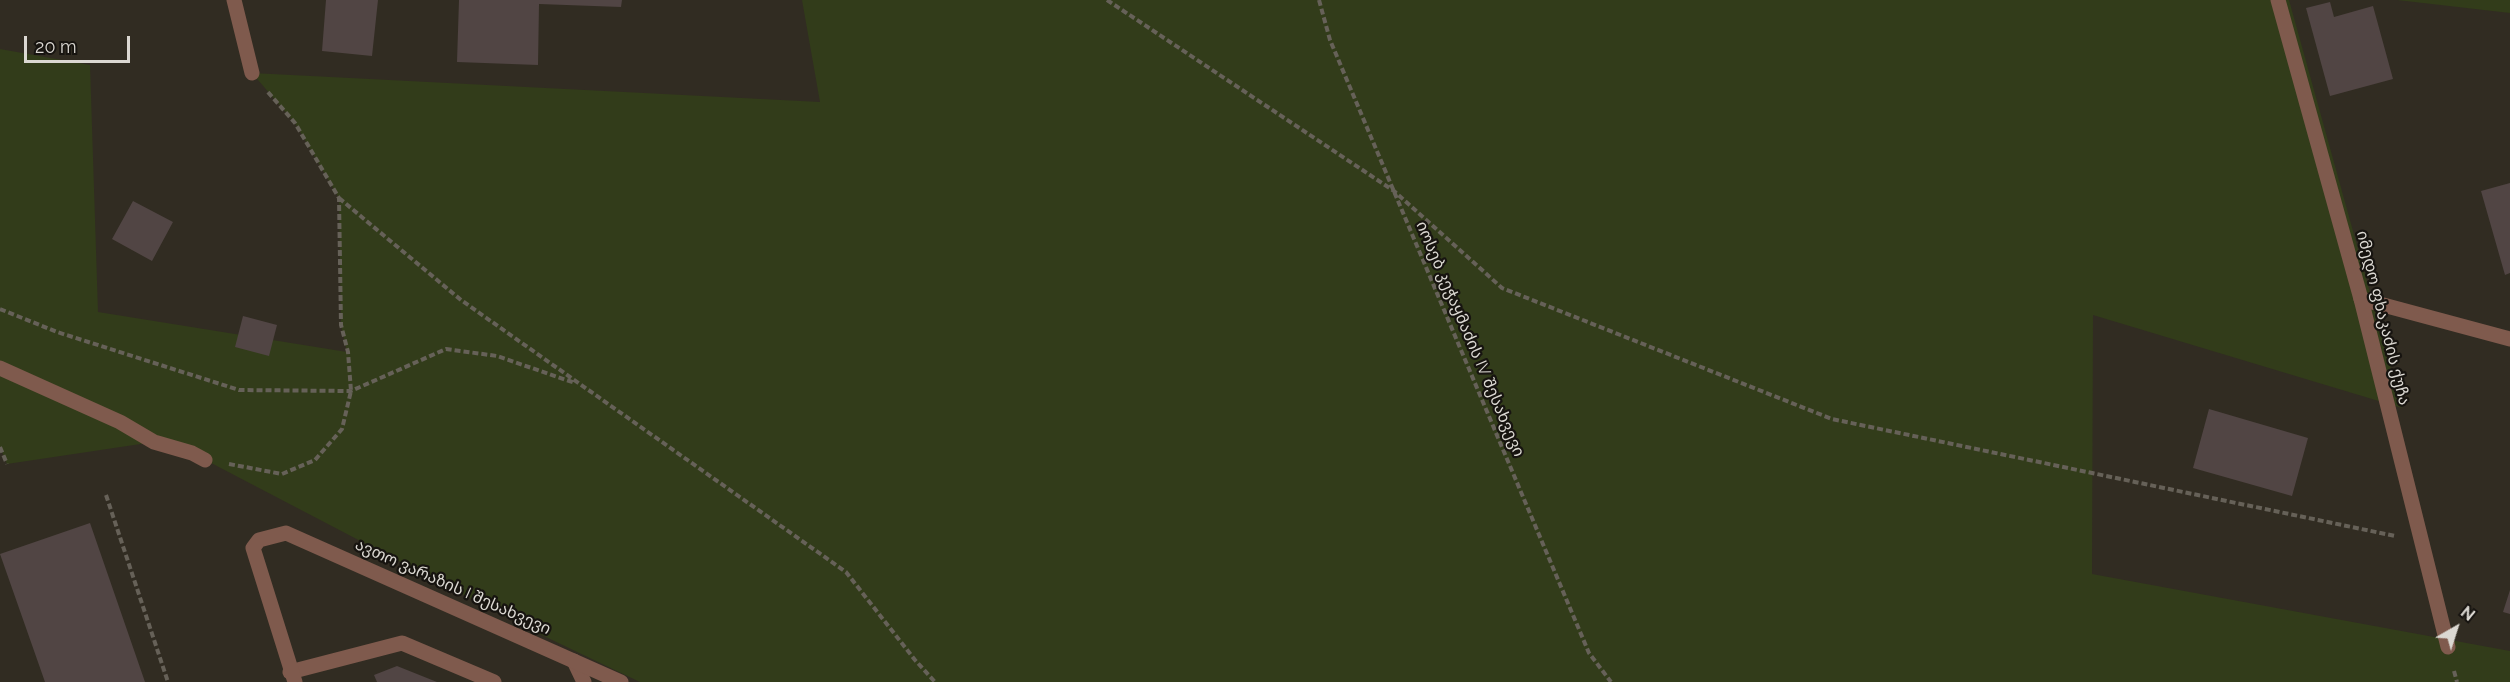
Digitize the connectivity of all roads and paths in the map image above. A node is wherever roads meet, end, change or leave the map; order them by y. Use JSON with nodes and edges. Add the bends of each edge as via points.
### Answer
{"nodes":[{"id":1,"x":234,"y":0,"type":"edge"},
{"id":2,"x":1107,"y":0,"type":"edge"},
{"id":3,"x":1319,"y":0,"type":"edge"},
{"id":4,"x":2278,"y":0,"type":"edge"},
{"id":5,"x":252,"y":74,"type":"joint"},
{"id":6,"x":1394,"y":191,"type":"junction"},
{"id":7,"x":339,"y":198,"type":"junction"},
{"id":8,"x":2361,"y":299,"type":"junction"},
{"id":9,"x":0,"y":309,"type":"edge"},
{"id":10,"x":2510,"y":339,"type":"edge"},
{"id":11,"x":0,"y":368,"type":"edge"},
{"id":12,"x":581,"y":386,"type":"junction"},
{"id":13,"x":351,"y":391,"type":"junction"},
{"id":14,"x":0,"y":447,"type":"edge"},
{"id":15,"x":205,"y":460,"type":"joint"},
{"id":16,"x":7,"y":465,"type":"dead end"},
{"id":17,"x":106,"y":495,"type":"dead end"},
{"id":18,"x":2419,"y":541,"type":"junction"},
{"id":19,"x":2448,"y":647,"type":"dead end"},
{"id":20,"x":574,"y":661,"type":"junction"},
{"id":21,"x":292,"y":677,"type":"edge"},
{"id":22,"x":168,"y":682,"type":"edge"},
{"id":23,"x":494,"y":682,"type":"edge"},
{"id":24,"x":584,"y":682,"type":"edge"},
{"id":25,"x":621,"y":682,"type":"edge"},
{"id":26,"x":935,"y":682,"type":"edge"},
{"id":27,"x":1611,"y":682,"type":"edge"}],
"edges":[{"from":1,"to":5,"type":"street"},
{"from":2,"to":6,"type":"path"},
{"from":3,"to":6,"type":"path","name":"იოსებ კეჭაყმაძის IV შესახვევი","via":[[1330,40]]},
{"from":4,"to":8,"type":"street","name":"იმედო ფხაკაძის ქუჩა"},
{"from":5,"to":7,"type":"path","via":[[295,123]]},
{"from":6,"to":18,"type":"path","via":[[1502,288],[1832,419]]},
{"from":6,"to":27,"type":"path","name":"იოსებ კეჭაყმაძის IV შესახვევი","via":[[1589,653]]},
{"from":7,"to":12,"type":"path","via":[[461,300]]},
{"from":7,"to":13,"type":"path","via":[[340,325],[348,352]]},
{"from":8,"to":10,"type":"street"},
{"from":8,"to":18,"type":"street","name":"იმედო ფხაკაძის ქუჩა"},
{"from":9,"to":13,"type":"path","via":[[57,332],[239,390]]},
{"from":11,"to":15,"type":"street","via":[[120,422],[154,442]]},
{"from":12,"to":13,"type":"path","via":[[497,356],[446,349]]},
{"from":12,"to":26,"type":"path","via":[[846,572]]},
{"from":13,"to":15,"type":"path","via":[[342,429],[315,460],[282,474]]},
{"from":14,"to":16,"type":"path"},
{"from":17,"to":22,"type":"path"},
{"from":18,"to":19,"type":"street","name":"იმედო ფხაკაძის ქუჩა"},
{"from":20,"to":21,"type":"street","name":"ავთო ვარაზის I შესახვევი","via":[[286,533],[259,540],[252,548]]},
{"from":20,"to":24,"type":"street"},
{"from":20,"to":25,"type":"street","name":"ავთო ვარაზის I შესახვევი"},
{"from":21,"to":23,"type":"street","via":[[402,643]]}]}
